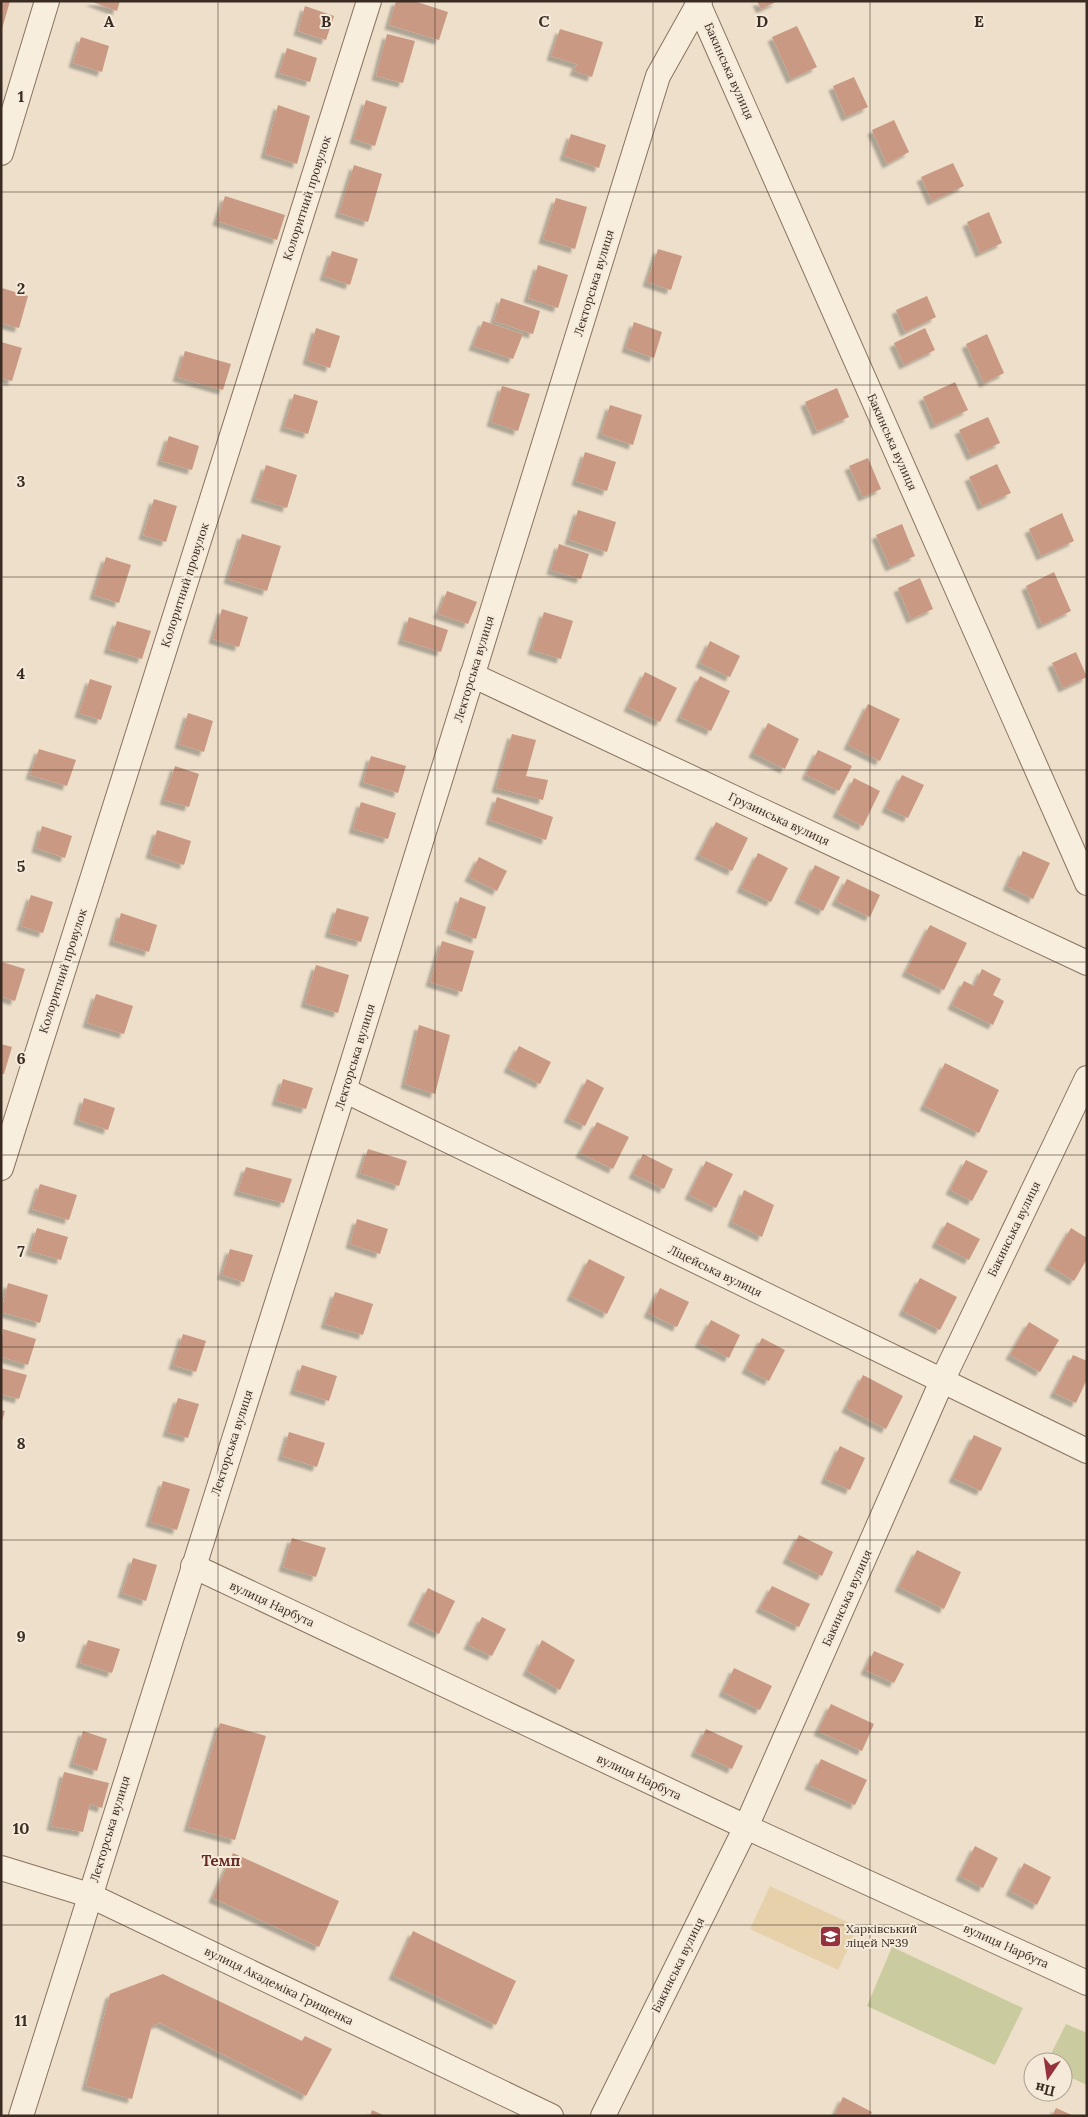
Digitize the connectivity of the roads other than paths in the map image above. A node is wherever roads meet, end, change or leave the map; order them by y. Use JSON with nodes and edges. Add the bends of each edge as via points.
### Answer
{"nodes":[{"id":1,"x":47,"y":1,"type":"edge"},
{"id":2,"x":369,"y":1,"type":"edge"},
{"id":3,"x":698,"y":2,"type":"edge"},
{"id":4,"x":1,"y":154,"type":"edge"},
{"id":5,"x":472,"y":675,"type":"junction"},
{"id":6,"x":1087,"y":883,"type":"edge"},
{"id":7,"x":1087,"y":963,"type":"edge"},
{"id":8,"x":1087,"y":1078,"type":"edge"},
{"id":9,"x":344,"y":1090,"type":"junction"},
{"id":10,"x":1,"y":1168,"type":"edge"},
{"id":11,"x":942,"y":1381,"type":"junction"},
{"id":12,"x":1087,"y":1451,"type":"edge"},
{"id":13,"x":192,"y":1566,"type":"junction"},
{"id":14,"x":746,"y":1827,"type":"junction"},
{"id":15,"x":1,"y":1868,"type":"edge"},
{"id":16,"x":89,"y":1895,"type":"junction"},
{"id":17,"x":1087,"y":1982,"type":"edge"},
{"id":18,"x":21,"y":2116,"type":"edge"},
{"id":19,"x":551,"y":2116,"type":"edge"},
{"id":20,"x":603,"y":2116,"type":"edge"}],
"edges":[{"from":1,"to":4,"type":"street"},
{"from":2,"to":10,"type":"street","name":"Колоритний провулок"},
{"from":3,"to":5,"type":"street","name":"Лекторська вулиця","via":[[658,76]]},
{"from":3,"to":6,"type":"street","name":"Бакинська вулиця"},
{"from":5,"to":7,"type":"street","name":"Грузинська вулиця"},
{"from":5,"to":9,"type":"street","name":"Лекторська вулиця"},
{"from":8,"to":11,"type":"street","name":"Бакинська вулиця"},
{"from":9,"to":11,"type":"street","name":"Ліцейська вулиця"},
{"from":9,"to":13,"type":"street","name":"Лекторська вулиця"},
{"from":11,"to":12,"type":"street","name":"Ліцейська вулиця"},
{"from":11,"to":14,"type":"street","name":"Бакинська вулиця"},
{"from":13,"to":14,"type":"street","name":"вулиця Нарбута"},
{"from":13,"to":16,"type":"street","name":"Лекторська вулиця"},
{"from":14,"to":17,"type":"street","name":"вулиця Нарбута"},
{"from":14,"to":20,"type":"street","name":"Бакинська вулиця"},
{"from":15,"to":16,"type":"street","name":"вулиця Академіка Грищенка"},
{"from":16,"to":18,"type":"street","name":"Лекторська вулиця"},
{"from":16,"to":19,"type":"street","name":"вулиця Академіка Грищенка"}]}
